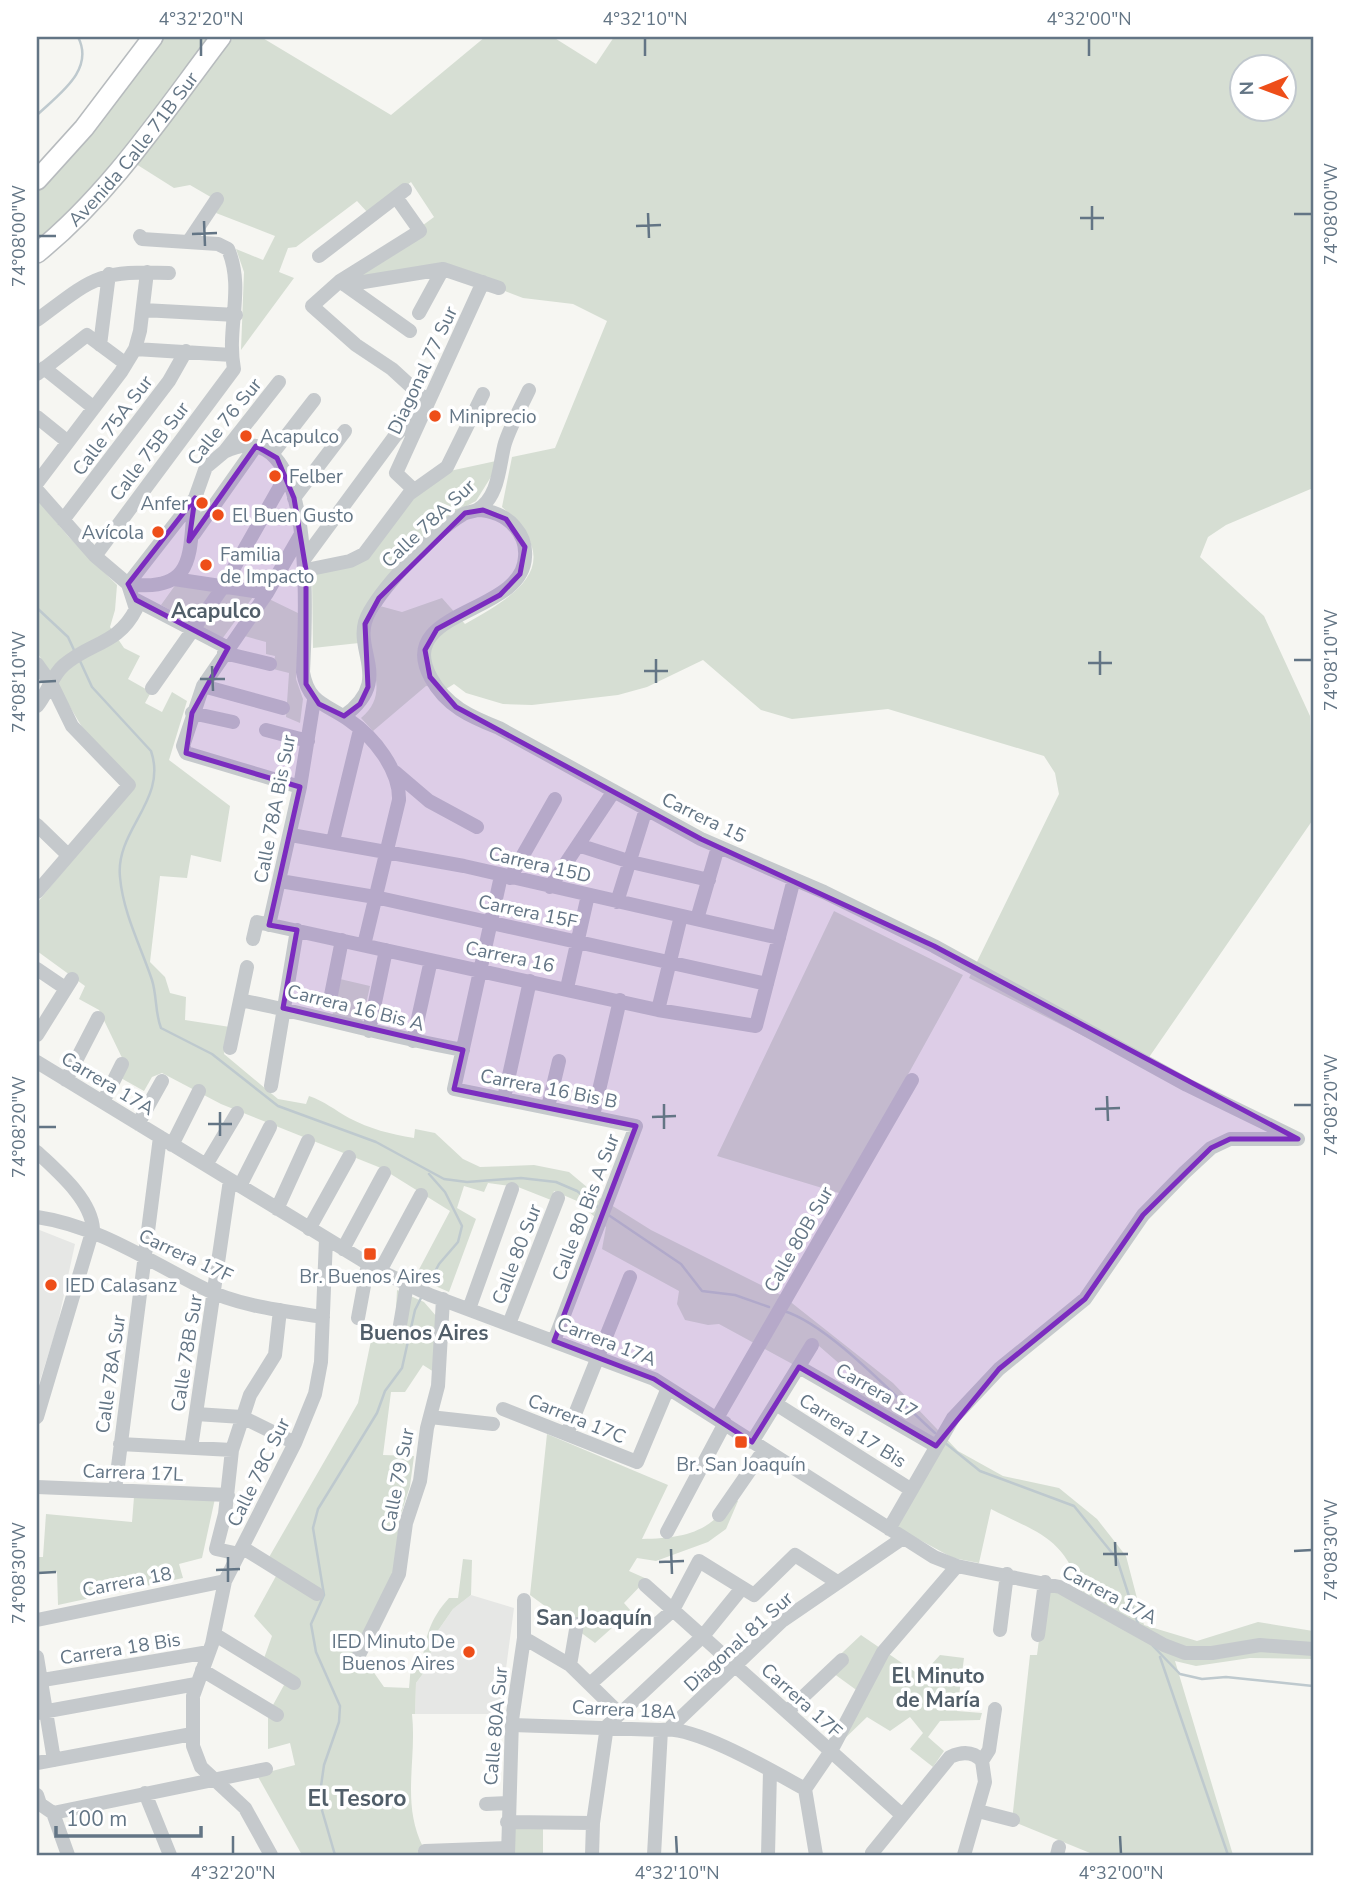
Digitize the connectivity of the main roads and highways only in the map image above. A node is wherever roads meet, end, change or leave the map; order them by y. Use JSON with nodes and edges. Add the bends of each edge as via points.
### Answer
{"nodes":[{"id":1,"x":153,"y":37,"type":"edge"},
{"id":2,"x":221,"y":37,"type":"edge"},
{"id":3,"x":37,"y":180,"type":"edge"},
{"id":4,"x":37,"y":253,"type":"edge"}],
"edges":[{"from":1,"to":3,"type":"highway","via":[[84,128]]},
{"from":2,"to":4,"type":"highway","name":"Avenida Calle 71B Sur","via":[[112,180]]}]}
